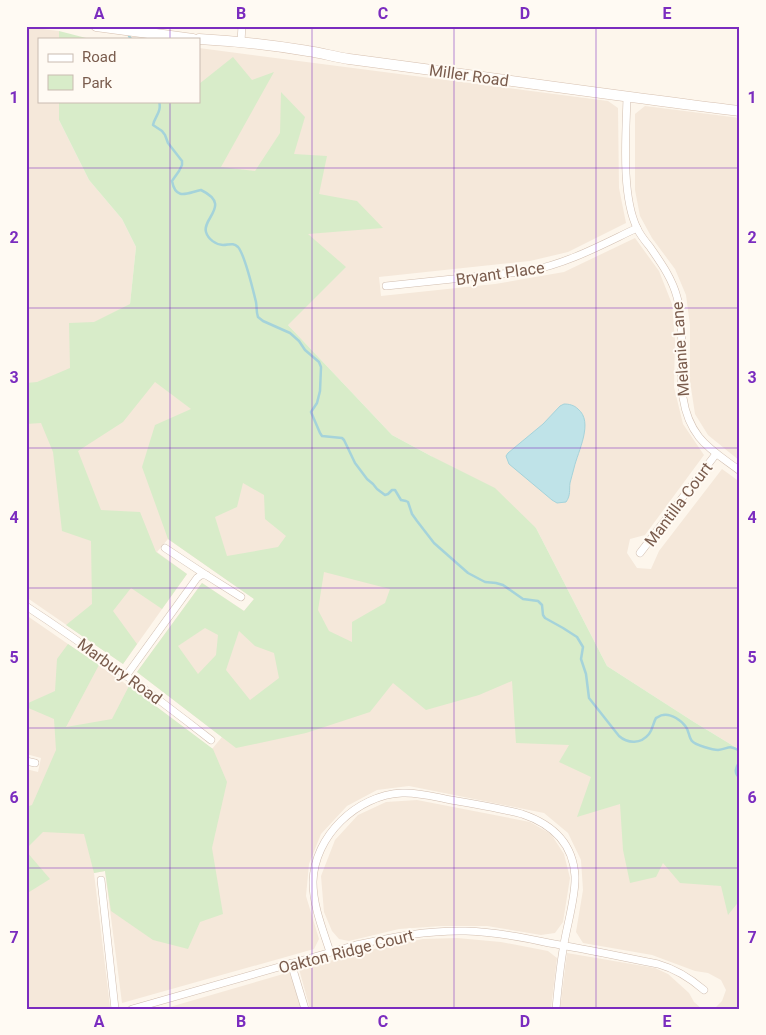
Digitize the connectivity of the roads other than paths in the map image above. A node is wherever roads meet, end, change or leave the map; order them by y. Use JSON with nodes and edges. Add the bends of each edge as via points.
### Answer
{"nodes":[{"id":1,"x":96,"y":26,"type":"edge"},
{"id":2,"x":242,"y":26,"type":"edge"},
{"id":3,"x":186,"y":38,"type":"edge"},
{"id":4,"x":200,"y":39,"type":"edge"},
{"id":5,"x":241,"y":41,"type":"junction"},
{"id":6,"x":627,"y":97,"type":"junction"},
{"id":7,"x":740,"y":111,"type":"edge"},
{"id":8,"x":637,"y":228,"type":"junction"},
{"id":9,"x":386,"y":286,"type":"dead end"},
{"id":10,"x":716,"y":454,"type":"junction"},
{"id":11,"x":740,"y":471,"type":"edge"},
{"id":12,"x":165,"y":548,"type":"dead end"},
{"id":13,"x":640,"y":553,"type":"dead end"},
{"id":14,"x":206,"y":575,"type":"junction"},
{"id":15,"x":241,"y":597,"type":"dead end"},
{"id":16,"x":26,"y":606,"type":"edge"},
{"id":17,"x":126,"y":676,"type":"junction"},
{"id":18,"x":211,"y":740,"type":"dead end"},
{"id":19,"x":26,"y":761,"type":"edge"},
{"id":20,"x":35,"y":763,"type":"dead end"},
{"id":21,"x":100,"y":880,"type":"dead end"},
{"id":22,"x":563,"y":945,"type":"junction"},
{"id":23,"x":330,"y":952,"type":"junction"},
{"id":24,"x":291,"y":963,"type":"junction"},
{"id":25,"x":704,"y":990,"type":"dead end"},
{"id":26,"x":115,"y":1009,"type":"edge"},
{"id":27,"x":132,"y":1009,"type":"edge"},
{"id":28,"x":305,"y":1009,"type":"edge"},
{"id":29,"x":556,"y":1009,"type":"edge"}],
"edges":[{"from":1,"to":3,"type":"street"},
{"from":2,"to":5,"type":"street"},
{"from":4,"to":5,"type":"street","name":"Miller Road"},
{"from":5,"to":6,"type":"street","name":"Miller Road"},
{"from":6,"to":7,"type":"street","name":"Miller Road"},
{"from":6,"to":8,"type":"street","name":"Melanie Lane","via":[[627,187]]},
{"from":8,"to":9,"type":"street","name":"Bryant Place","via":[[576,257],[541,269]]},
{"from":8,"to":10,"type":"street","name":"Melanie Lane","via":[[663,265],[675,289],[681,321],[684,407],[697,434]]},
{"from":10,"to":11,"type":"street","name":"Melanie Lane"},
{"from":10,"to":13,"type":"street","name":"Mantilla Court"},
{"from":12,"to":14,"type":"street"},
{"from":14,"to":15,"type":"street"},
{"from":14,"to":17,"type":"street","via":[[197,578]]},
{"from":16,"to":17,"type":"street","name":"Marbury Road"},
{"from":17,"to":18,"type":"street","name":"Marbury Road"},
{"from":19,"to":20,"type":"street"},
{"from":21,"to":26,"type":"street"},
{"from":22,"to":23,"type":"street","name":"Oakton Ridge Court","via":[[488,932],[444,931],[385,938]]},
{"from":22,"to":23,"type":"street","via":[[575,877],[571,857],[554,830],[536,818],[522,814],[401,793],[376,798],[350,813],[332,832],[319,855],[314,894]]},
{"from":22,"to":25,"type":"street","name":"Oakton Ridge Court","via":[[666,966]]},
{"from":22,"to":29,"type":"street"},
{"from":23,"to":24,"type":"street","name":"Oakton Ridge Court"},
{"from":24,"to":27,"type":"street","name":"Oakton Ridge Court"},
{"from":24,"to":28,"type":"street"}]}
